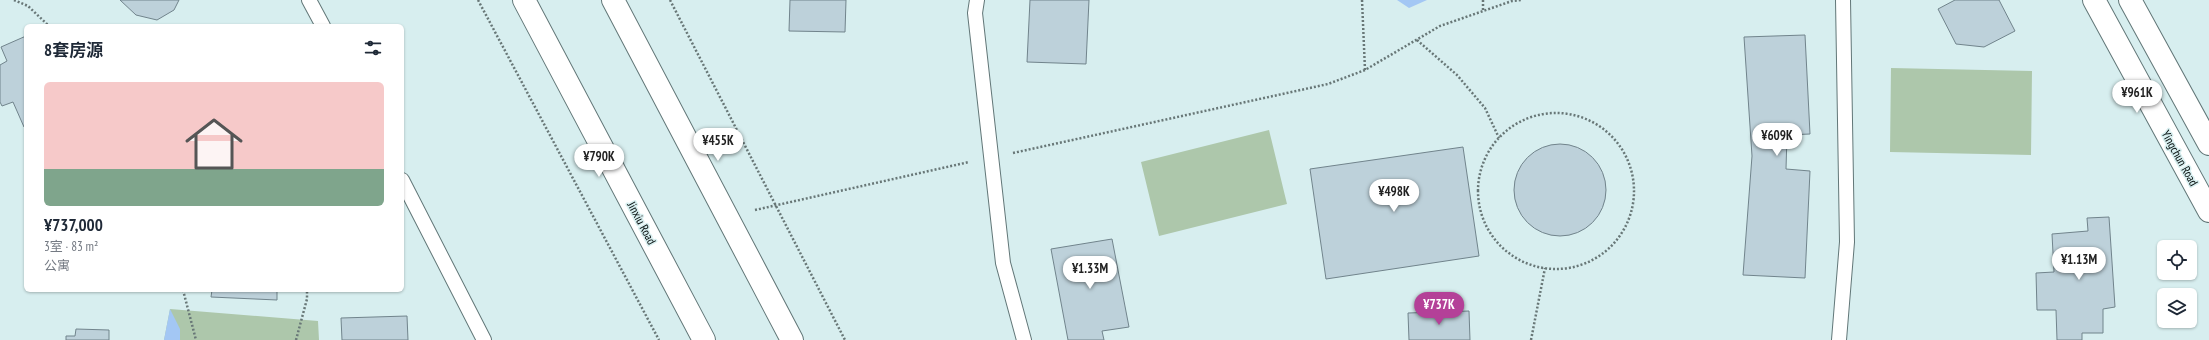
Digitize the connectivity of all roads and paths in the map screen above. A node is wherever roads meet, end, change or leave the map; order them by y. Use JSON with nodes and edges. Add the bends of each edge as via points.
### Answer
{"nodes":[{"id":1,"x":14,"y":0,"type":"edge"},
{"id":2,"x":310,"y":0,"type":"edge"},
{"id":3,"x":478,"y":0,"type":"edge"},
{"id":4,"x":524,"y":0,"type":"edge"},
{"id":5,"x":613,"y":0,"type":"edge"},
{"id":6,"x":670,"y":0,"type":"edge"},
{"id":7,"x":977,"y":0,"type":"edge"},
{"id":8,"x":1362,"y":0,"type":"edge"},
{"id":9,"x":1483,"y":0,"type":"edge"},
{"id":10,"x":1522,"y":0,"type":"edge"},
{"id":11,"x":1843,"y":0,"type":"edge"},
{"id":12,"x":2094,"y":0,"type":"edge"},
{"id":13,"x":2130,"y":0,"type":"edge"},
{"id":14,"x":1484,"y":11,"type":"junction"},
{"id":15,"x":47,"y":24,"type":"edge"},
{"id":16,"x":322,"y":24,"type":"edge"},
{"id":17,"x":1417,"y":40,"type":"junction"},
{"id":18,"x":1364,"y":70,"type":"junction"},
{"id":19,"x":1499,"y":138,"type":"junction"},
{"id":20,"x":2209,"y":144,"type":"edge"},
{"id":21,"x":991,"y":157,"type":"junction"},
{"id":22,"x":404,"y":184,"type":"edge"},
{"id":23,"x":776,"y":205,"type":"junction"},
{"id":24,"x":2209,"y":212,"type":"edge"},
{"id":25,"x":728,"y":218,"type":"junction"},
{"id":26,"x":1545,"y":268,"type":"junction"},
{"id":27,"x":184,"y":292,"type":"edge"},
{"id":28,"x":307,"y":292,"type":"edge"},
{"id":29,"x":196,"y":340,"type":"edge"},
{"id":30,"x":296,"y":340,"type":"edge"},
{"id":31,"x":484,"y":340,"type":"edge"},
{"id":32,"x":659,"y":340,"type":"edge"},
{"id":33,"x":704,"y":340,"type":"edge"},
{"id":34,"x":792,"y":340,"type":"edge"},
{"id":35,"x":845,"y":340,"type":"edge"},
{"id":36,"x":1024,"y":340,"type":"edge"},
{"id":37,"x":1531,"y":340,"type":"edge"},
{"id":38,"x":1840,"y":340,"type":"edge"}],
"edges":[{"from":1,"to":15,"type":"path","via":[[28,6]]},
{"from":2,"to":16,"type":"lane"},
{"from":3,"to":32,"type":"path"},
{"from":4,"to":33,"type":"main road","name":"Jinxiu Road"},
{"from":5,"to":25,"type":"main road"},
{"from":6,"to":23,"type":"path"},
{"from":7,"to":21,"type":"lane","via":[[975,13]]},
{"from":8,"to":18,"type":"path"},
{"from":9,"to":14,"type":"path"},
{"from":10,"to":14,"type":"path"},
{"from":11,"to":38,"type":"lane","via":[[1847,242]]},
{"from":12,"to":24,"type":"main road","name":"Yingchun Road"},
{"from":13,"to":20,"type":"main road"},
{"from":14,"to":17,"type":"path","via":[[1440,26]]},
{"from":17,"to":18,"type":"path"},
{"from":17,"to":19,"type":"path","via":[[1457,74],[1485,108]]},
{"from":18,"to":21,"type":"path","via":[[1328,84]]},
{"from":19,"to":26,"type":"path","via":[[1489,150],[1479,176],[1479,203],[1487,226],[1501,246],[1521,260]]},
{"from":19,"to":26,"type":"path","via":[[1530,116],[1557,112],[1583,117],[1607,130],[1624,151],[1633,177],[1634,202],[1629,219],[1613,245],[1593,260],[1569,268]]},
{"from":21,"to":23,"type":"path"},
{"from":21,"to":36,"type":"lane","via":[[1003,263]]},
{"from":22,"to":31,"type":"lane"},
{"from":23,"to":25,"type":"path"},
{"from":23,"to":35,"type":"path"},
{"from":25,"to":34,"type":"main road"},
{"from":26,"to":37,"type":"path"},
{"from":27,"to":29,"type":"path"},
{"from":28,"to":30,"type":"path"}]}
